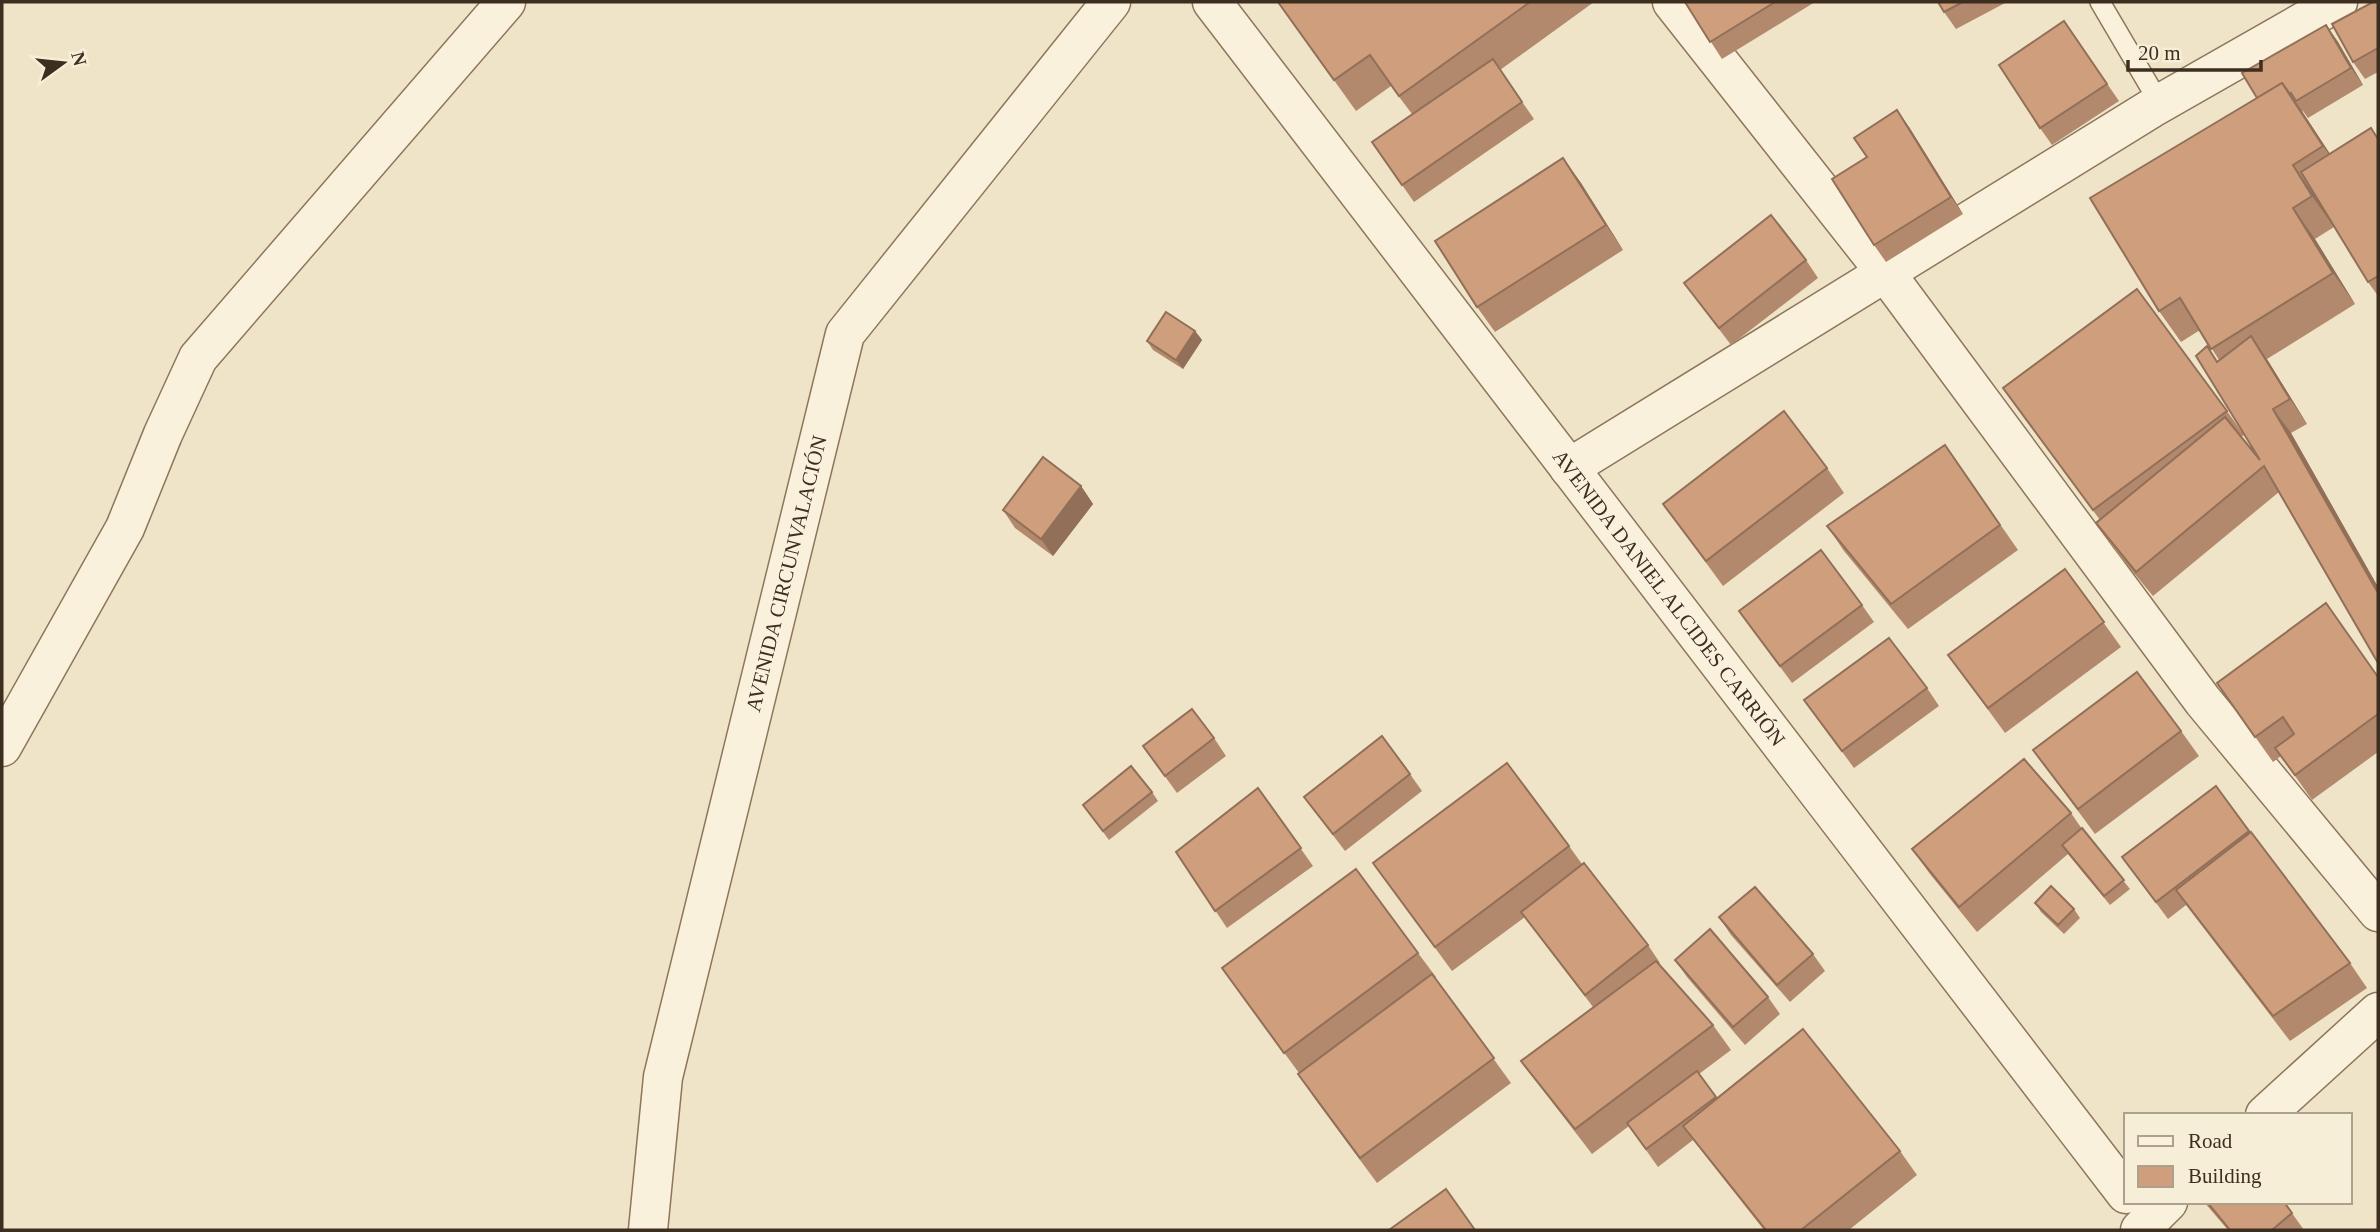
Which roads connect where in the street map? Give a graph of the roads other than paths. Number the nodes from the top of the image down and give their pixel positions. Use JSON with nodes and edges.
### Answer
{"nodes":[{"id":1,"x":505,"y":2,"type":"edge"},
{"id":2,"x":1111,"y":2,"type":"edge"},
{"id":3,"x":1212,"y":2,"type":"edge"},
{"id":4,"x":1672,"y":2,"type":"edge"},
{"id":5,"x":2100,"y":2,"type":"edge"},
{"id":6,"x":2338,"y":2,"type":"edge"},
{"id":7,"x":2160,"y":104,"type":"junction"},
{"id":8,"x":1885,"y":272,"type":"junction"},
{"id":9,"x":1569,"y":468,"type":"junction"},
{"id":10,"x":2,"y":747,"type":"edge"},
{"id":11,"x":2378,"y":912,"type":"edge"},
{"id":12,"x":2378,"y":1012,"type":"edge"},
{"id":13,"x":2266,"y":1113,"type":"edge"},
{"id":14,"x":2124,"y":1186,"type":"edge"},
{"id":15,"x":648,"y":1230,"type":"edge"}],
"edges":[{"from":1,"to":10,"type":"street"},
{"from":2,"to":15,"type":"street","name":"AVENIDA CIRCUNVALACIÓN"},
{"from":3,"to":9,"type":"street","name":"AVENIDA DANIEL ALCIDES CARRIÓN"},
{"from":4,"to":8,"type":"street"},
{"from":5,"to":7,"type":"lane"},
{"from":6,"to":7,"type":"street"},
{"from":7,"to":8,"type":"street"},
{"from":8,"to":9,"type":"street"},
{"from":8,"to":11,"type":"street"},
{"from":9,"to":14,"type":"street","name":"AVENIDA DANIEL ALCIDES CARRIÓN"},
{"from":12,"to":13,"type":"street"}]}
